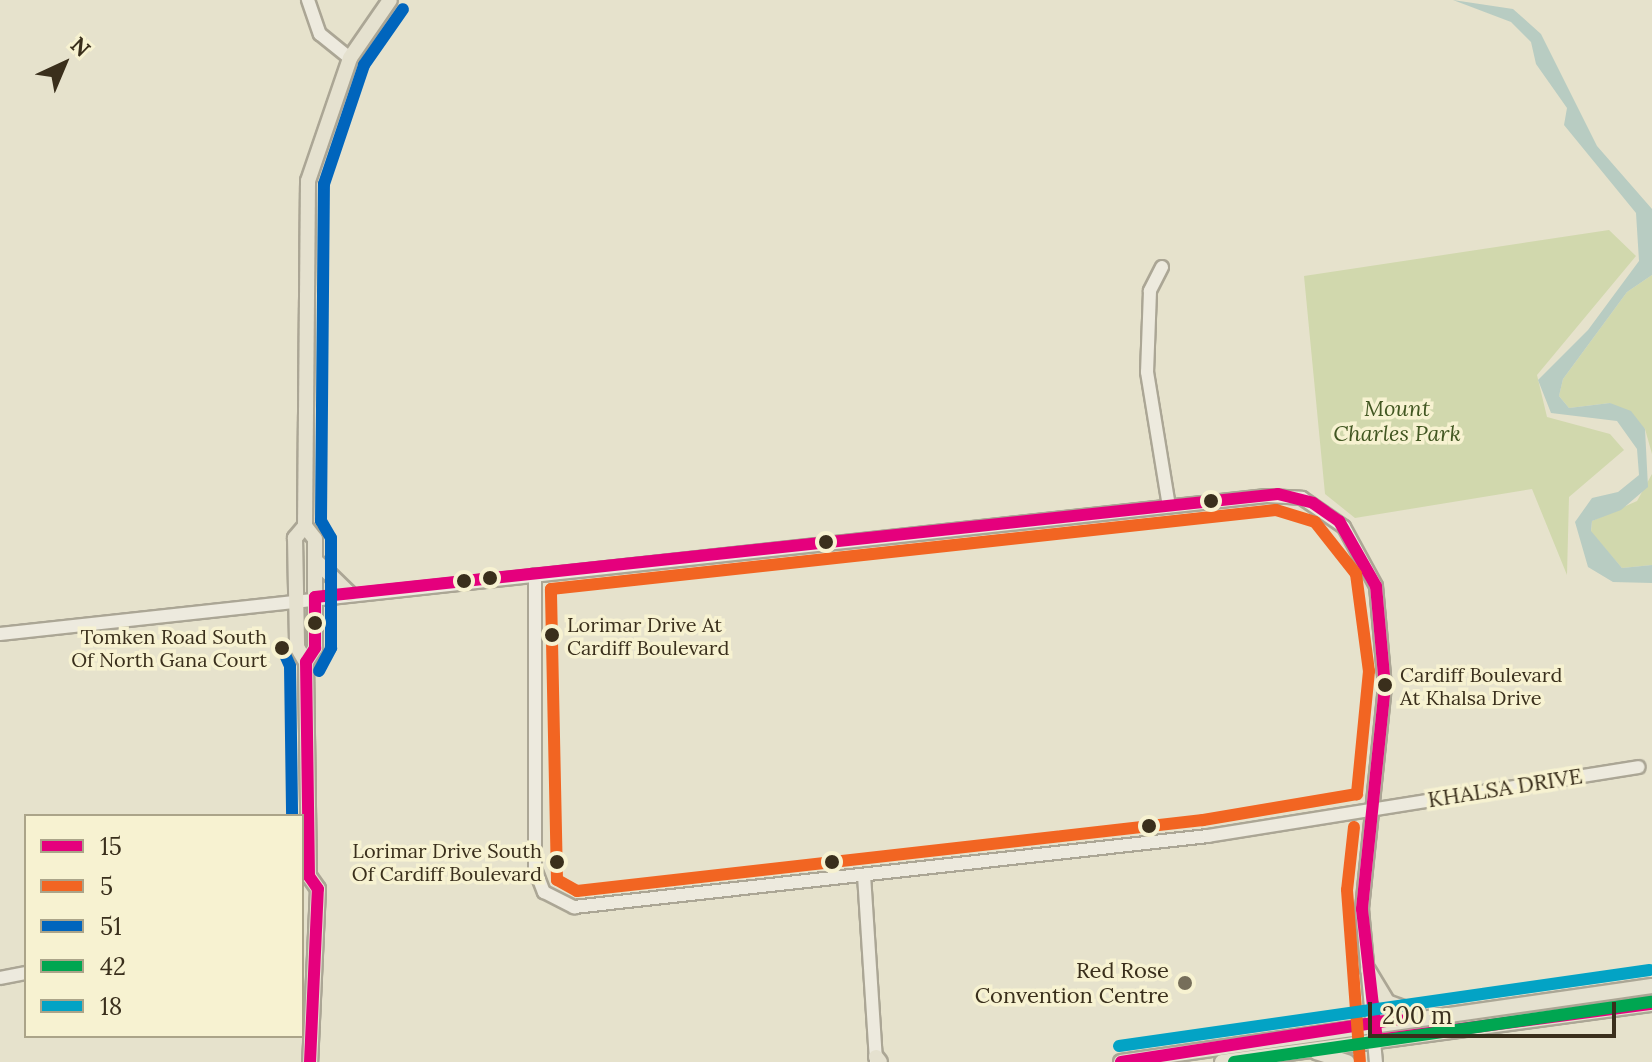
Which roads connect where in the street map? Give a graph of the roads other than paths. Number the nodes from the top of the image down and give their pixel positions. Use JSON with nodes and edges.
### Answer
{"nodes":[{"id":1,"x":308,"y":0,"type":"edge"},
{"id":2,"x":390,"y":0,"type":"edge"},
{"id":3,"x":350,"y":58,"type":"junction"},
{"id":4,"x":1162,"y":267,"type":"dead end"},
{"id":5,"x":1169,"y":506,"type":"junction"},
{"id":6,"x":305,"y":526,"type":"junction"},
{"id":7,"x":315,"y":560,"type":"junction"},
{"id":8,"x":535,"y":575,"type":"junction"},
{"id":9,"x":350,"y":594,"type":"junction"},
{"id":10,"x":315,"y":597,"type":"junction"},
{"id":11,"x":296,"y":599,"type":"junction"},
{"id":12,"x":0,"y":634,"type":"edge"},
{"id":13,"x":306,"y":662,"type":"junction"},
{"id":14,"x":1638,"y":767,"type":"dead end"},
{"id":15,"x":1371,"y":808,"type":"junction"},
{"id":16,"x":864,"y":875,"type":"junction"},
{"id":17,"x":306,"y":881,"type":"edge"},
{"id":18,"x":304,"y":944,"type":"edge"},
{"id":19,"x":318,"y":945,"type":"junction"},
{"id":20,"x":1368,"y":970,"type":"junction"},
{"id":21,"x":24,"y":973,"type":"edge"},
{"id":22,"x":0,"y":978,"type":"edge"},
{"id":23,"x":1652,"y":986,"type":"edge"},
{"id":24,"x":306,"y":999,"type":"edge"},
{"id":25,"x":1652,"y":1004,"type":"edge"},
{"id":26,"x":1430,"y":1015,"type":"junction"},
{"id":27,"x":1376,"y":1023,"type":"junction"},
{"id":28,"x":1377,"y":1040,"type":"junction"},
{"id":29,"x":1308,"y":1050,"type":"junction"},
{"id":30,"x":877,"y":1060,"type":"edge"},
{"id":31,"x":310,"y":1062,"type":"edge"},
{"id":32,"x":1121,"y":1062,"type":"edge"},
{"id":33,"x":1222,"y":1062,"type":"edge"},
{"id":34,"x":1347,"y":1062,"type":"edge"},
{"id":35,"x":1376,"y":1062,"type":"edge"}],
"edges":[{"from":1,"to":3,"type":"street"},
{"from":2,"to":3,"type":"main road"},
{"from":3,"to":6,"type":"main road"},
{"from":4,"to":5,"type":"street"},
{"from":5,"to":8,"type":"street"},
{"from":5,"to":15,"type":"street"},
{"from":6,"to":7,"type":"main road"},
{"from":6,"to":11,"type":"main road"},
{"from":7,"to":9,"type":"main road"},
{"from":7,"to":10,"type":"main road"},
{"from":8,"to":9,"type":"street"},
{"from":8,"to":16,"type":"street","name":"KHALSA DRIVE"},
{"from":9,"to":10,"type":"street"},
{"from":10,"to":11,"type":"street"},
{"from":10,"to":13,"type":"main road"},
{"from":11,"to":12,"type":"street"},
{"from":11,"to":13,"type":"main road"},
{"from":13,"to":17,"type":"main road"},
{"from":14,"to":15,"type":"street","name":"KHALSA DRIVE"},
{"from":15,"to":16,"type":"street","name":"KHALSA DRIVE"},
{"from":15,"to":20,"type":"street"},
{"from":16,"to":30,"type":"street"},
{"from":17,"to":19,"type":"main road"},
{"from":18,"to":19,"type":"street"},
{"from":19,"to":24,"type":"main road"},
{"from":20,"to":26,"type":"main road"},
{"from":20,"to":27,"type":"street"},
{"from":21,"to":22,"type":"street"},
{"from":23,"to":26,"type":"main road"},
{"from":24,"to":31,"type":"main road"},
{"from":25,"to":28,"type":"main road"},
{"from":26,"to":27,"type":"main road"},
{"from":27,"to":28,"type":"street"},
{"from":27,"to":32,"type":"main road"},
{"from":28,"to":29,"type":"main road"},
{"from":28,"to":35,"type":"street"},
{"from":29,"to":33,"type":"main road"},
{"from":29,"to":34,"type":"main road"}]}
